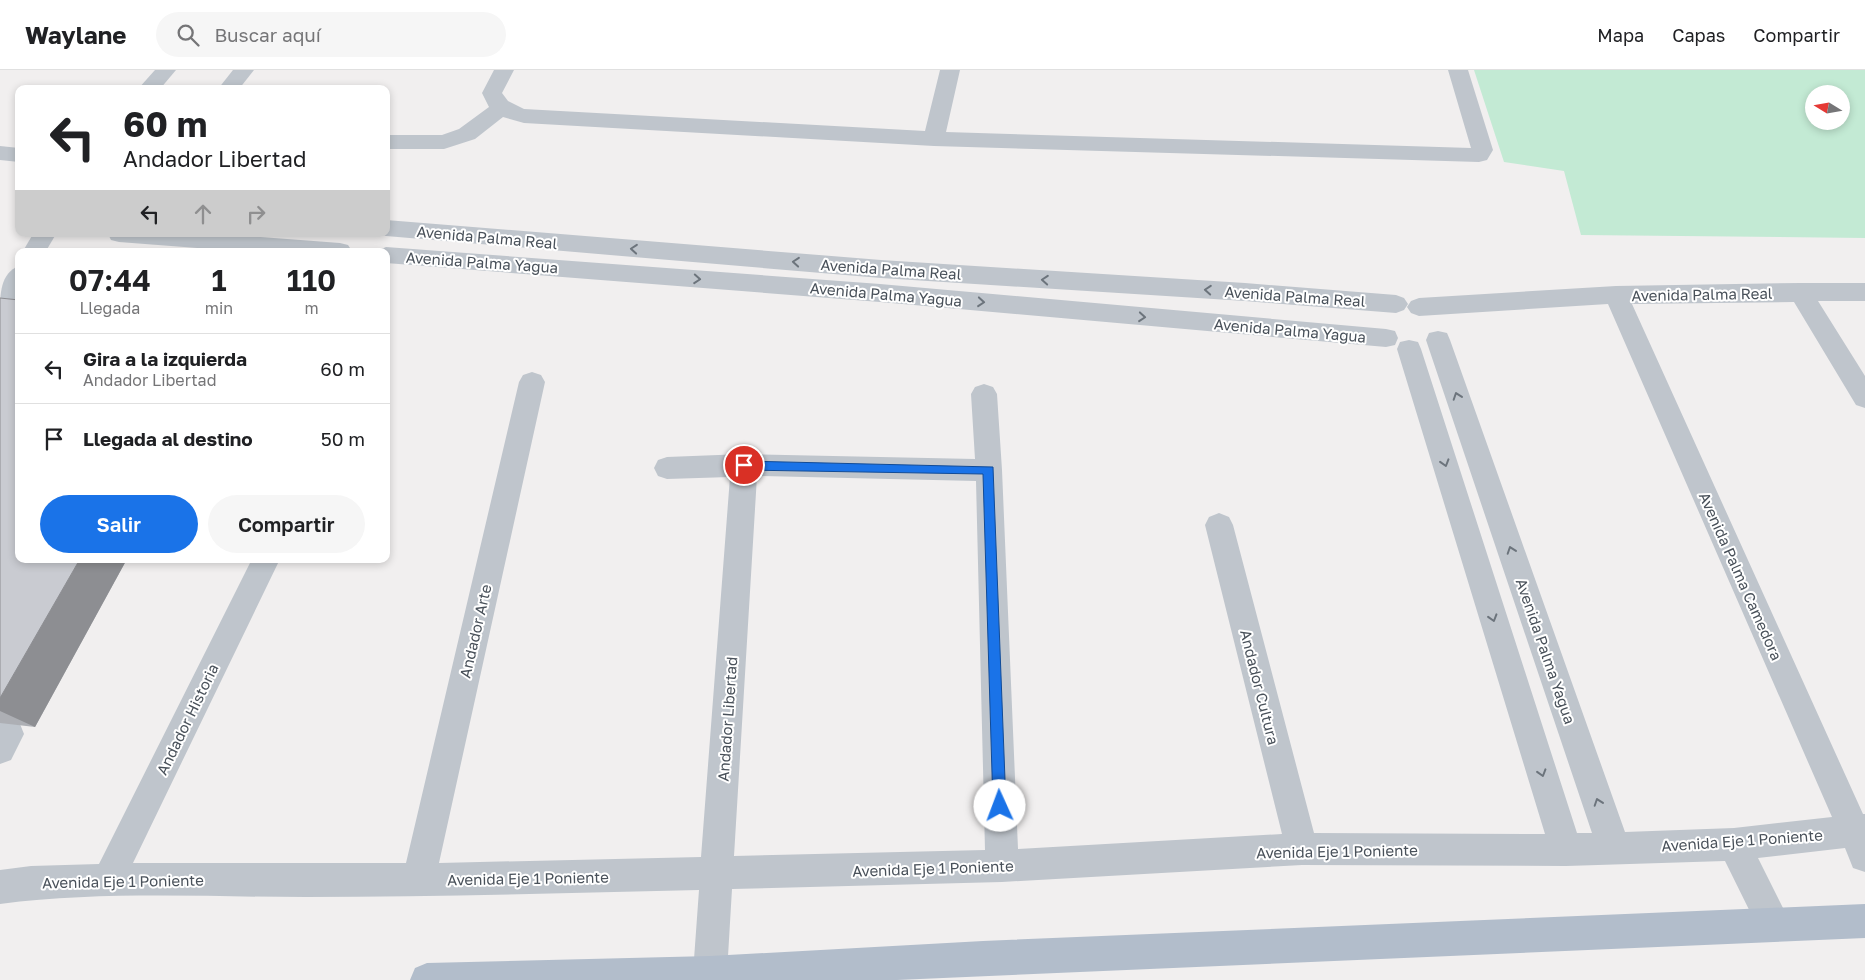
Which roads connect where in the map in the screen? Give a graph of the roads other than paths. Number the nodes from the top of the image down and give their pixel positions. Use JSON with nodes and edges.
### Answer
{"nodes":[{"id":1,"x":166,"y":70,"type":"edge"},
{"id":2,"x":244,"y":70,"type":"edge"},
{"id":3,"x":504,"y":70,"type":"edge"},
{"id":4,"x":950,"y":70,"type":"edge"},
{"id":5,"x":1458,"y":70,"type":"edge"},
{"id":6,"x":152,"y":85,"type":"edge"},
{"id":7,"x":231,"y":85,"type":"edge"},
{"id":8,"x":501,"y":108,"type":"junction"},
{"id":9,"x":934,"y":139,"type":"junction"},
{"id":10,"x":390,"y":142,"type":"edge"},
{"id":11,"x":0,"y":154,"type":"edge"},
{"id":12,"x":15,"y":155,"type":"edge"},
{"id":13,"x":390,"y":228,"type":"edge"},
{"id":14,"x":455,"y":234,"type":"junction"},
{"id":15,"x":43,"y":237,"type":"edge"},
{"id":16,"x":158,"y":237,"type":"edge"},
{"id":17,"x":36,"y":248,"type":"edge"},
{"id":18,"x":301,"y":248,"type":"edge"},
{"id":19,"x":390,"y":255,"type":"edge"},
{"id":20,"x":443,"y":260,"type":"junction"},
{"id":21,"x":881,"y":269,"type":"junction"},
{"id":22,"x":15,"y":281,"type":"edge"},
{"id":23,"x":1800,"y":292,"type":"junction"},
{"id":24,"x":1865,"y":292,"type":"edge"},
{"id":25,"x":880,"y":293,"type":"junction"},
{"id":26,"x":1616,"y":295,"type":"junction"},
{"id":27,"x":0,"y":303,"type":"edge"},
{"id":28,"x":1407,"y":306,"type":"junction"},
{"id":29,"x":1438,"y":340,"type":"junction"},
{"id":30,"x":1398,"y":344,"type":"junction"},
{"id":31,"x":532,"y":382,"type":"dead end"},
{"id":32,"x":984,"y":394,"type":"dead end"},
{"id":33,"x":1865,"y":398,"type":"edge"},
{"id":34,"x":744,"y":465,"type":"junction"},
{"id":35,"x":667,"y":468,"type":"dead end"},
{"id":36,"x":989,"y":470,"type":"junction"},
{"id":37,"x":1219,"y":525,"type":"dead end"},
{"id":38,"x":264,"y":563,"type":"edge"},
{"id":39,"x":1861,"y":839,"type":"edge"},
{"id":40,"x":1734,"y":844,"type":"junction"},
{"id":41,"x":1614,"y":848,"type":"junction"},
{"id":42,"x":1302,"y":849,"type":"junction"},
{"id":43,"x":1566,"y":850,"type":"junction"},
{"id":44,"x":1002,"y":866,"type":"junction"},
{"id":45,"x":717,"y":874,"type":"junction"},
{"id":46,"x":108,"y":880,"type":"junction"},
{"id":47,"x":419,"y":880,"type":"junction"},
{"id":48,"x":0,"y":887,"type":"edge"},
{"id":49,"x":1865,"y":921,"type":"edge"},
{"id":50,"x":1774,"y":924,"type":"junction"},
{"id":51,"x":710,"y":973,"type":"junction"},
{"id":52,"x":427,"y":980,"type":"edge"}],
"edges":[{"from":1,"to":6,"type":"street"},
{"from":2,"to":7,"type":"street"},
{"from":3,"to":8,"type":"street"},
{"from":4,"to":9,"type":"street"},
{"from":5,"to":9,"type":"street"},
{"from":8,"to":9,"type":"street"},
{"from":8,"to":10,"type":"street"},
{"from":11,"to":12,"type":"street"},
{"from":13,"to":14,"type":"street","name":"Avenida Palma Real"},
{"from":14,"to":20,"type":"street"},
{"from":21,"to":14,"type":"street","name":"Avenida Palma Real","one_way":true},
{"from":15,"to":17,"type":"street"},
{"from":16,"to":18,"type":"street"},
{"from":19,"to":20,"type":"street","name":"Avenida Palma Yagua"},
{"from":20,"to":25,"type":"street","name":"Avenida Palma Yagua","one_way":true},
{"from":21,"to":25,"type":"street"},
{"from":28,"to":21,"type":"street","name":"Avenida Palma Real","one_way":true},
{"from":22,"to":27,"type":"street"},
{"from":23,"to":24,"type":"street","name":"Avenida Palma Real"},
{"from":23,"to":26,"type":"street","name":"Avenida Palma Real"},
{"from":23,"to":33,"type":"street"},
{"from":25,"to":30,"type":"street","name":"Avenida Palma Yagua","one_way":true},
{"from":26,"to":28,"type":"street","name":"Avenida Palma Real"},
{"from":26,"to":39,"type":"street","name":"Avenida Palma Camedora"},
{"from":28,"to":29,"type":"street","name":"Avenida Palma Yagua"},
{"from":28,"to":30,"type":"street"},
{"from":29,"to":30,"type":"street","name":"Avenida Palma Yagua"},
{"from":41,"to":29,"type":"street","name":"Avenida Palma Yagua","one_way":true},
{"from":30,"to":43,"type":"street","one_way":true},
{"from":31,"to":47,"type":"street","name":"Andador Arte"},
{"from":32,"to":36,"type":"street"},
{"from":34,"to":35,"type":"street"},
{"from":34,"to":36,"type":"street"},
{"from":34,"to":45,"type":"street","name":"Andador Libertad"},
{"from":36,"to":44,"type":"street"},
{"from":37,"to":42,"type":"street","name":"Andador Cultura"},
{"from":38,"to":46,"type":"street","name":"Andador Historia"},
{"from":39,"to":40,"type":"street","name":"Avenida Eje 1 Poniente"},
{"from":40,"to":41,"type":"street","name":"Avenida Eje 1 Poniente"},
{"from":40,"to":50,"type":"street"},
{"from":41,"to":43,"type":"street","name":"Avenida Eje 1 Poniente"},
{"from":42,"to":43,"type":"street","name":"Avenida Eje 1 Poniente"},
{"from":42,"to":44,"type":"street","name":"Avenida Eje 1 Poniente"},
{"from":44,"to":45,"type":"street","name":"Avenida Eje 1 Poniente"},
{"from":45,"to":47,"type":"street","name":"Avenida Eje 1 Poniente"},
{"from":45,"to":51,"type":"street","name":"Andador Libertad"},
{"from":46,"to":47,"type":"street","name":"Avenida Eje 1 Poniente"},
{"from":46,"to":48,"type":"street","name":"Avenida Eje 1 Poniente"},
{"from":49,"to":50,"type":"main road"},
{"from":50,"to":51,"type":"main road"},
{"from":51,"to":52,"type":"main road"}]}
